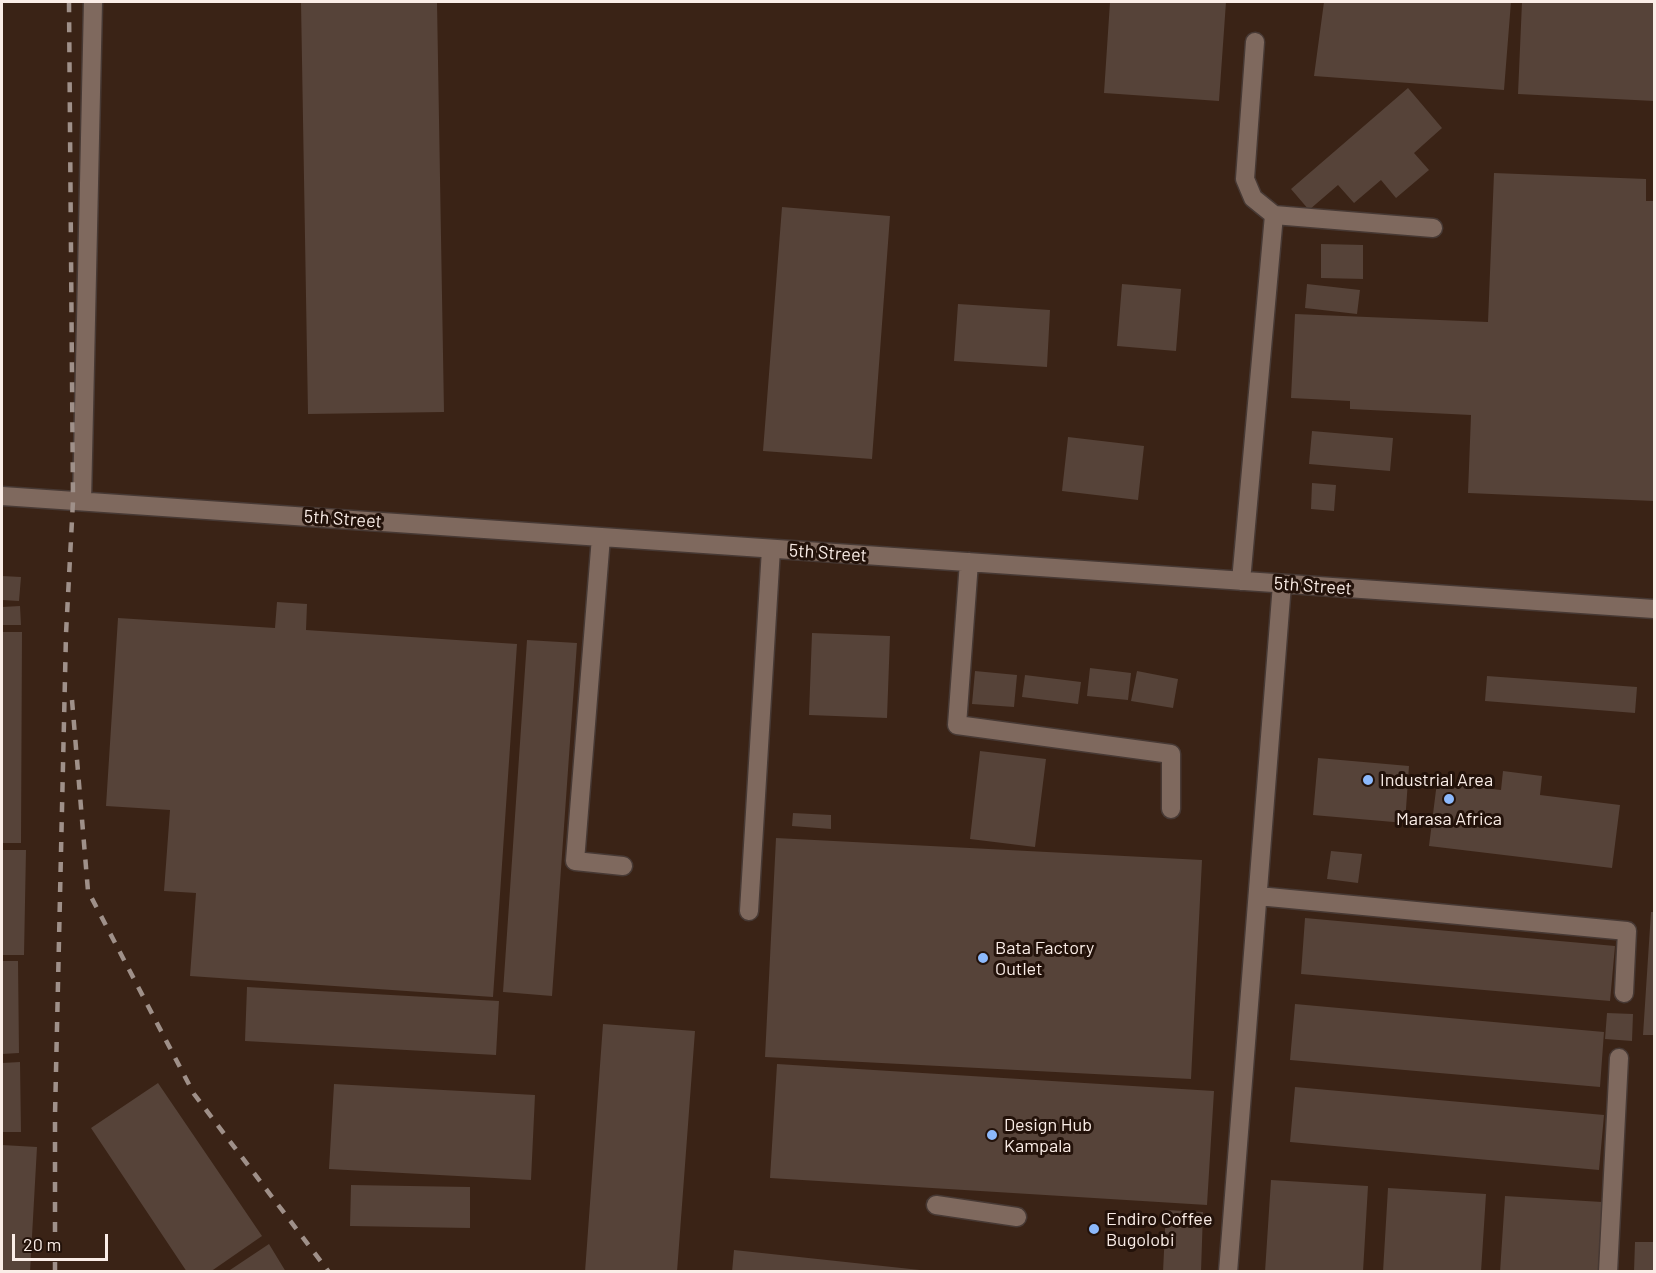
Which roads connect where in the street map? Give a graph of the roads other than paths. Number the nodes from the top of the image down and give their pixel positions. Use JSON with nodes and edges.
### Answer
{"nodes":[{"id":1,"x":93,"y":2,"type":"edge"},
{"id":2,"x":1255,"y":42,"type":"dead end"},
{"id":3,"x":1274,"y":215,"type":"junction"},
{"id":4,"x":1433,"y":228,"type":"dead end"},
{"id":5,"x":2,"y":496,"type":"edge"},
{"id":6,"x":82,"y":501,"type":"junction"},
{"id":7,"x":601,"y":537,"type":"junction"},
{"id":8,"x":771,"y":549,"type":"junction"},
{"id":9,"x":969,"y":562,"type":"junction"},
{"id":10,"x":1240,"y":581,"type":"junction"},
{"id":11,"x":1282,"y":584,"type":"junction"},
{"id":12,"x":1654,"y":609,"type":"edge"},
{"id":13,"x":1171,"y":810,"type":"dead end"},
{"id":14,"x":622,"y":866,"type":"dead end"},
{"id":15,"x":1258,"y":896,"type":"junction"},
{"id":16,"x":749,"y":911,"type":"dead end"},
{"id":17,"x":1624,"y":993,"type":"dead end"},
{"id":18,"x":1619,"y":1058,"type":"dead end"},
{"id":19,"x":936,"y":1205,"type":"dead end"},
{"id":20,"x":1017,"y":1217,"type":"dead end"},
{"id":21,"x":1228,"y":1272,"type":"edge"},
{"id":22,"x":1608,"y":1272,"type":"edge"}],
"edges":[{"from":1,"to":6,"type":"street"},
{"from":2,"to":3,"type":"street"},
{"from":3,"to":4,"type":"street"},
{"from":3,"to":10,"type":"street"},
{"from":5,"to":6,"type":"street","name":"5th Street"},
{"from":6,"to":7,"type":"street","name":"5th Street"},
{"from":7,"to":8,"type":"street","name":"5th Street"},
{"from":7,"to":14,"type":"street"},
{"from":8,"to":9,"type":"street","name":"5th Street"},
{"from":8,"to":16,"type":"street"},
{"from":9,"to":10,"type":"street","name":"5th Street"},
{"from":9,"to":13,"type":"street"},
{"from":10,"to":11,"type":"street","name":"5th Street"},
{"from":11,"to":12,"type":"street","name":"5th Street"},
{"from":11,"to":15,"type":"street"},
{"from":15,"to":17,"type":"street"},
{"from":15,"to":21,"type":"street"},
{"from":18,"to":22,"type":"street"},
{"from":19,"to":20,"type":"street"}]}
